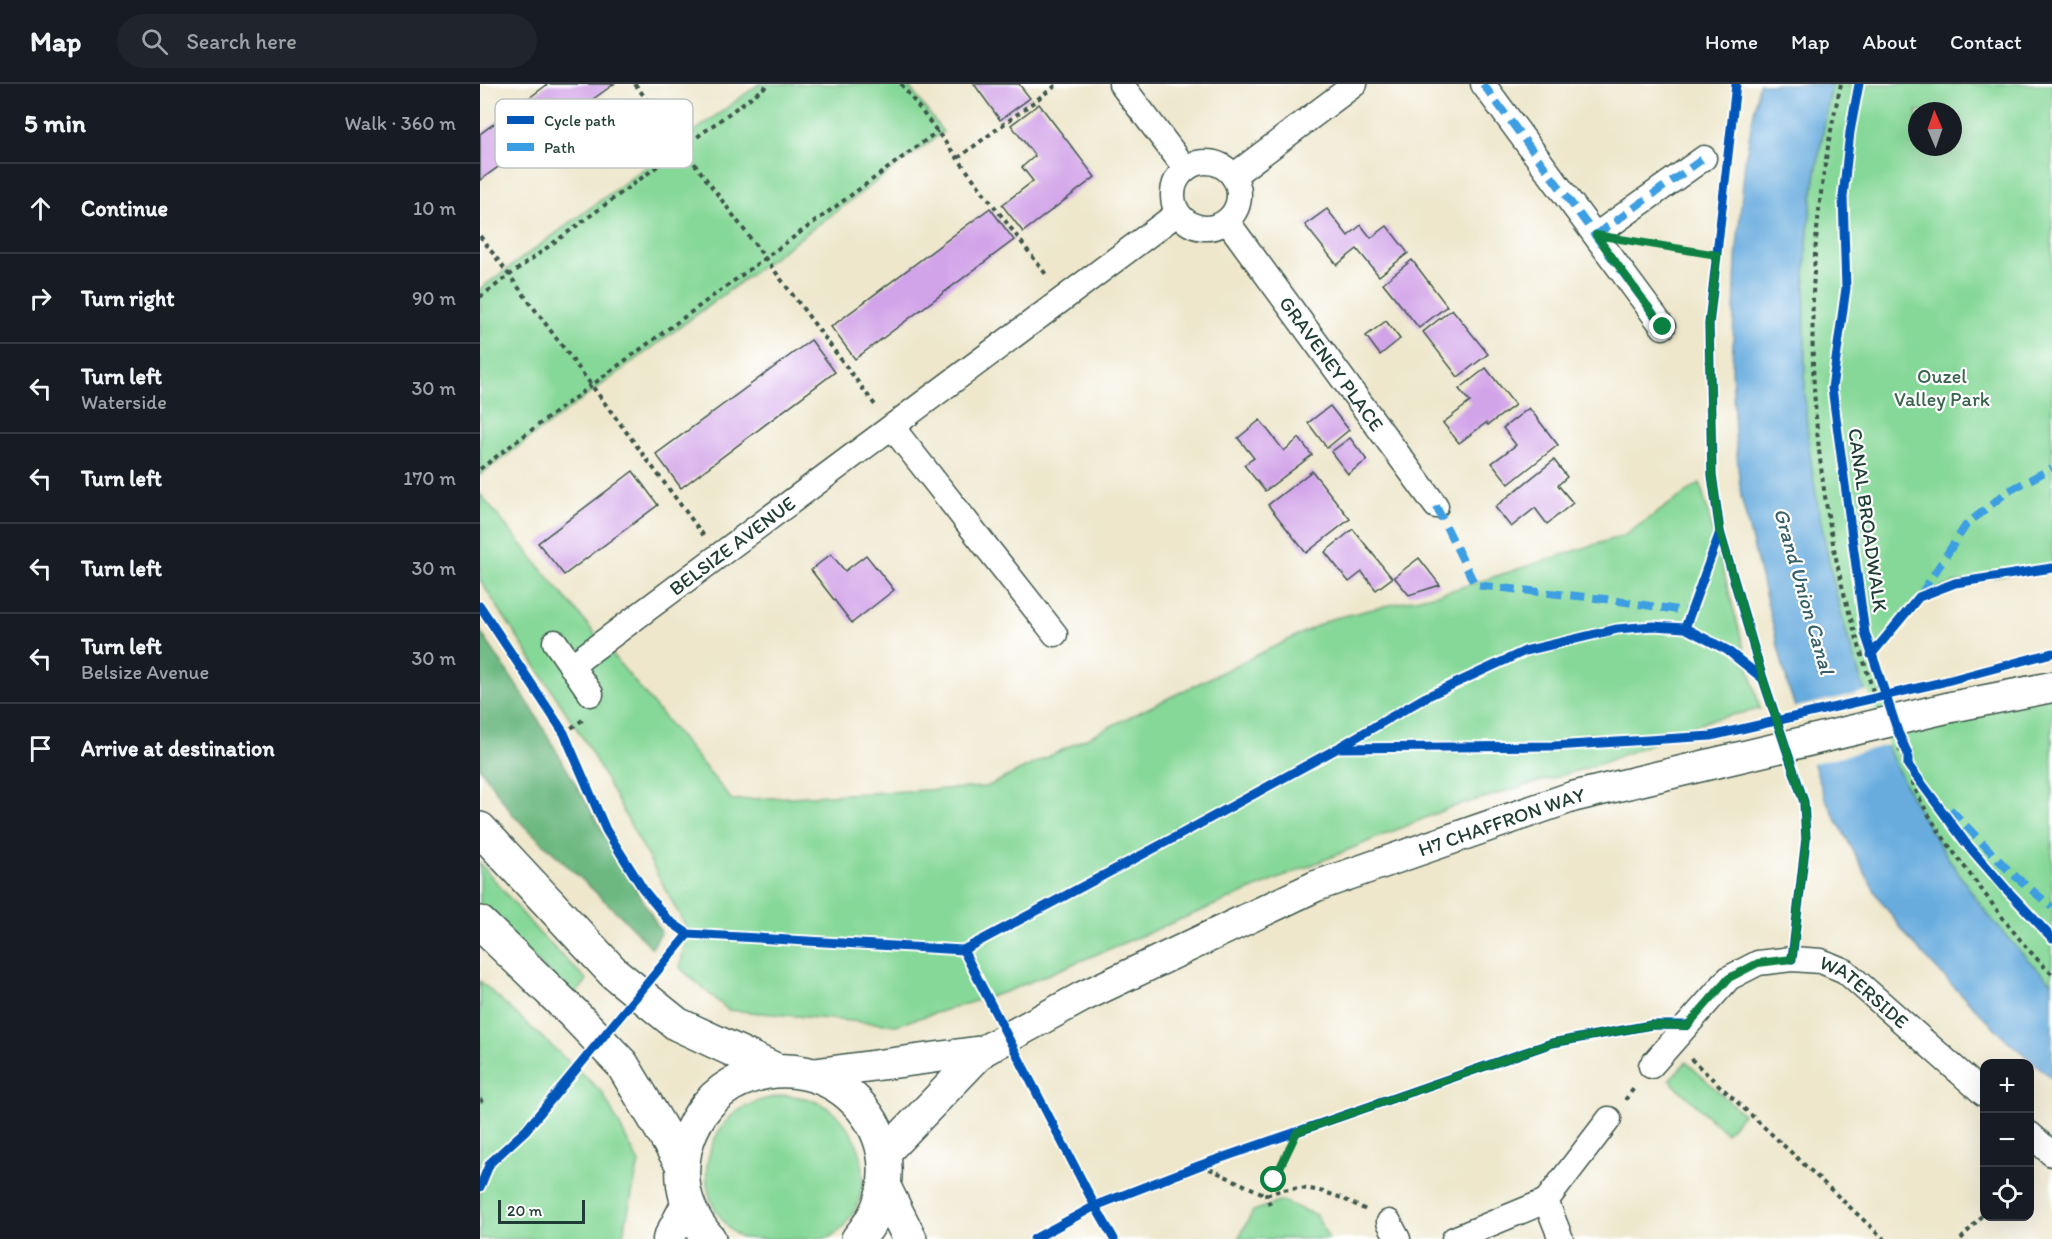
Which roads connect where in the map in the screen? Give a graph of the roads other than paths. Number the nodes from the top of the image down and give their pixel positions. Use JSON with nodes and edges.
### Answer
{"nodes":[{"id":1,"x":1121,"y":84,"type":"edge"},
{"id":2,"x":1355,"y":84,"type":"edge"},
{"id":3,"x":1483,"y":84,"type":"edge"},
{"id":4,"x":1704,"y":158,"type":"dead end"},
{"id":5,"x":1186,"y":169,"type":"junction"},
{"id":6,"x":1233,"y":176,"type":"junction"},
{"id":7,"x":1178,"y":213,"type":"junction"},
{"id":8,"x":1227,"y":221,"type":"junction"},
{"id":9,"x":1596,"y":235,"type":"junction"},
{"id":10,"x":1663,"y":327,"type":"dead end"},
{"id":11,"x":892,"y":427,"type":"junction"},
{"id":12,"x":1436,"y":506,"type":"dead end"},
{"id":13,"x":1055,"y":634,"type":"dead end"},
{"id":14,"x":555,"y":642,"type":"dead end"},
{"id":15,"x":572,"y":666,"type":"junction"},
{"id":16,"x":2052,"y":687,"type":"edge"},
{"id":17,"x":591,"y":694,"type":"dead end"},
{"id":18,"x":480,"y":829,"type":"edge"},
{"id":19,"x":480,"y":922,"type":"edge"},
{"id":20,"x":983,"y":1051,"type":"junction"},
{"id":21,"x":1651,"y":1066,"type":"road end"},
{"id":22,"x":776,"y":1070,"type":"junction"},
{"id":23,"x":811,"y":1074,"type":"junction"},
{"id":24,"x":1980,"y":1090,"type":"edge"},
{"id":25,"x":1609,"y":1119,"type":"road end"},
{"id":26,"x":2034,"y":1138,"type":"edge"},
{"id":27,"x":884,"y":1154,"type":"junction"},
{"id":28,"x":2052,"y":1154,"type":"edge"},
{"id":29,"x":682,"y":1164,"type":"junction"},
{"id":30,"x":884,"y":1187,"type":"junction"},
{"id":31,"x":1546,"y":1201,"type":"junction"},
{"id":32,"x":687,"y":1203,"type":"junction"},
{"id":33,"x":668,"y":1239,"type":"edge"},
{"id":34,"x":710,"y":1239,"type":"edge"},
{"id":35,"x":858,"y":1239,"type":"edge"},
{"id":36,"x":910,"y":1239,"type":"edge"},
{"id":37,"x":1454,"y":1239,"type":"edge"},
{"id":38,"x":1562,"y":1239,"type":"edge"}],
"edges":[{"from":1,"to":5,"type":"street"},
{"from":2,"to":6,"type":"street"},
{"from":3,"to":9,"type":"street"},
{"from":4,"to":9,"type":"street"},
{"from":5,"to":6,"type":"street"},
{"from":5,"to":7,"type":"street"},
{"from":6,"to":8,"type":"street"},
{"from":7,"to":8,"type":"street"},
{"from":7,"to":11,"type":"street","name":"BELSIZE AVENUE"},
{"from":8,"to":12,"type":"street","name":"GRAVENEY PLACE"},
{"from":9,"to":10,"type":"street"},
{"from":11,"to":13,"type":"street"},
{"from":11,"to":15,"type":"street","name":"BELSIZE AVENUE"},
{"from":14,"to":15,"type":"street"},
{"from":15,"to":17,"type":"street"},
{"from":16,"to":20,"type":"street","name":"H7 CHAFFRON WAY","bridge":true},
{"from":18,"to":22,"type":"main road"},
{"from":19,"to":29,"type":"main road"},
{"from":20,"to":23,"type":"street","name":"H7 CHAFFRON WAY"},
{"from":20,"to":27,"type":"street","name":"H7 CHAFFRON WAY"},
{"from":21,"to":24,"type":"street","name":"WATERSIDE"},
{"from":22,"to":23,"type":"main road"},
{"from":22,"to":29,"type":"main road"},
{"from":23,"to":27,"type":"main road"},
{"from":25,"to":31,"type":"street"},
{"from":26,"to":28,"type":"street"},
{"from":27,"to":30,"type":"main road"},
{"from":29,"to":32,"type":"main road"},
{"from":30,"to":35,"type":"main road"},
{"from":30,"to":36,"type":"main road"},
{"from":31,"to":37,"type":"street"},
{"from":31,"to":38,"type":"street"},
{"from":32,"to":33,"type":"street"},
{"from":32,"to":34,"type":"main road"}]}
